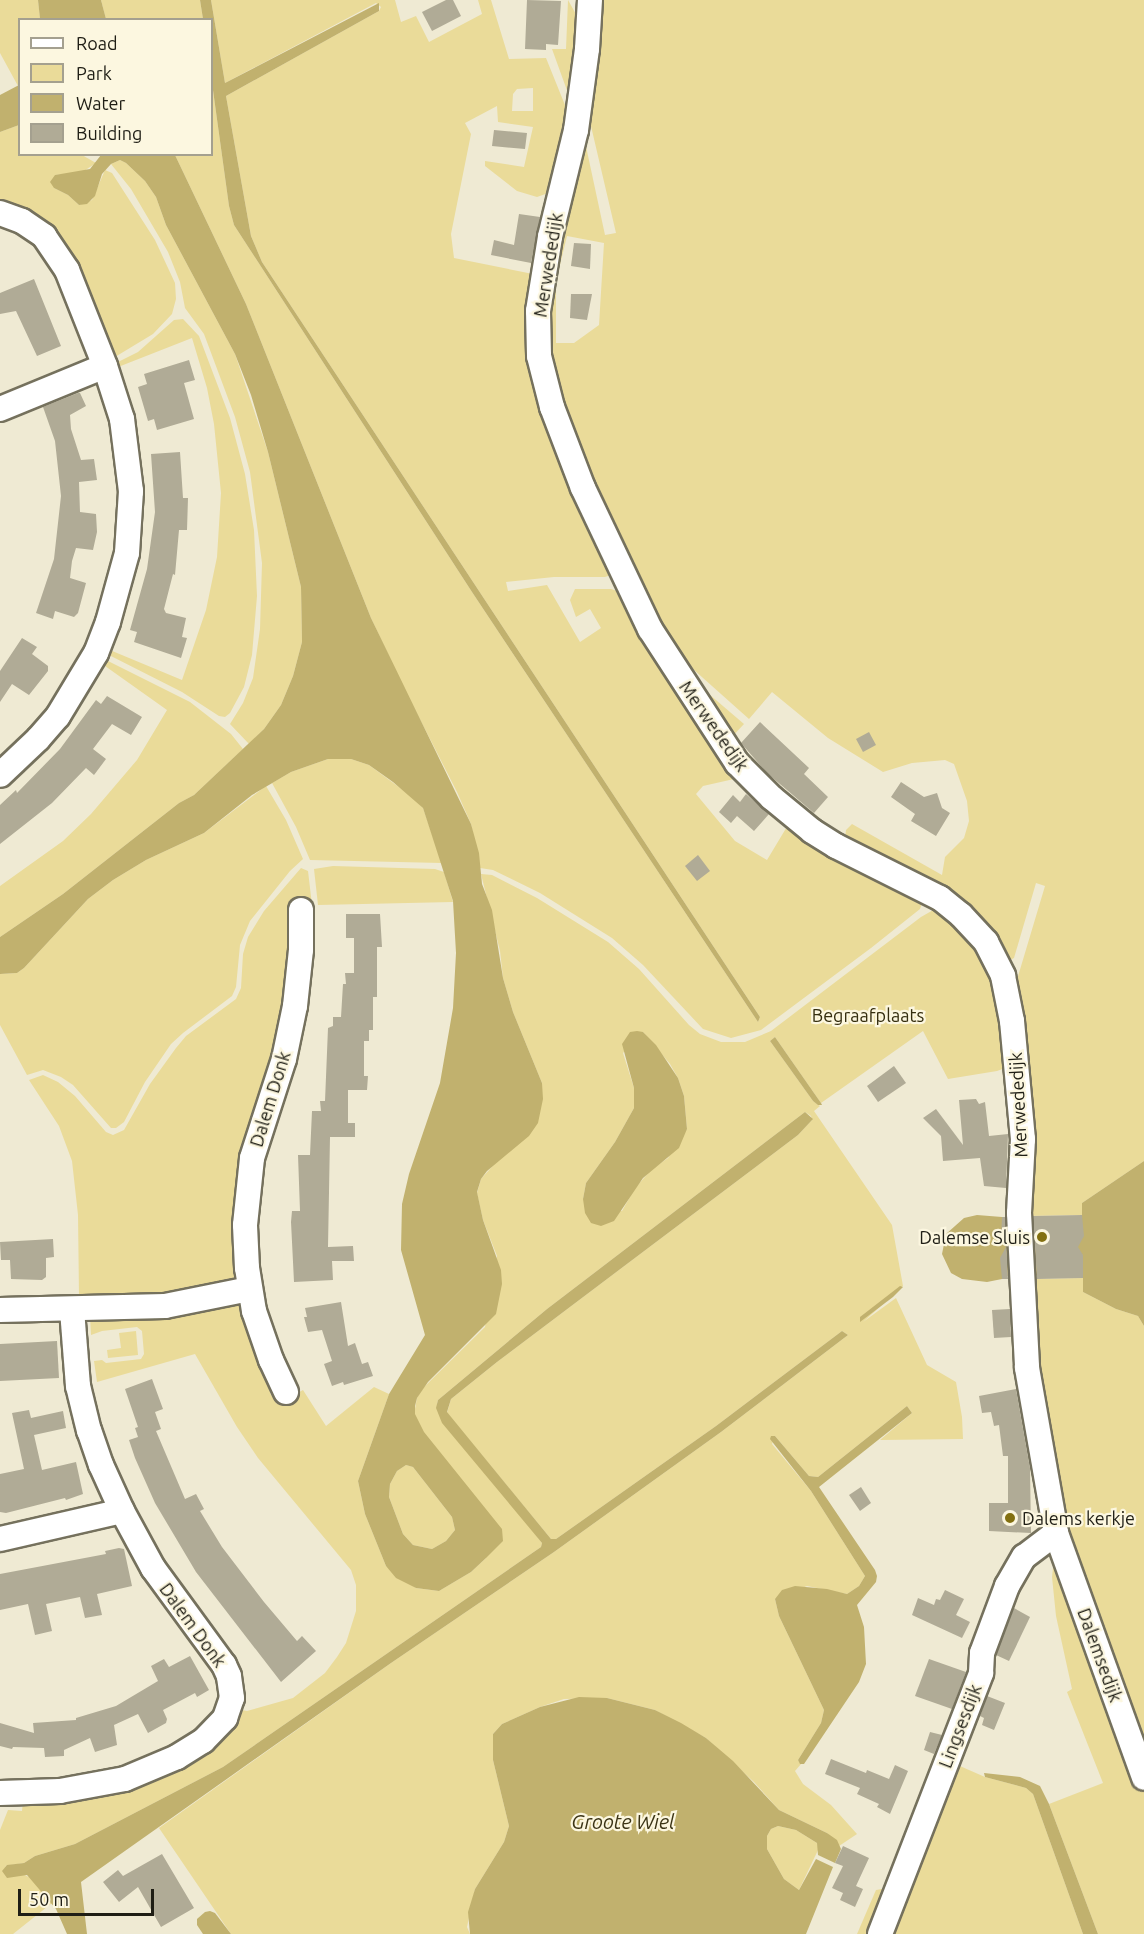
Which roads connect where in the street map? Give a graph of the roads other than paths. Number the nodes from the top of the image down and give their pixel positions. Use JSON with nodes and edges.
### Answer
{"nodes":[{"id":1,"x":590,"y":0,"type":"edge"},
{"id":2,"x":0,"y":213,"type":"edge"},
{"id":3,"x":105,"y":366,"type":"junction"},
{"id":4,"x":0,"y":409,"type":"edge"},
{"id":5,"x":0,"y":775,"type":"edge"},
{"id":6,"x":301,"y":910,"type":"dead end"},
{"id":7,"x":249,"y":1289,"type":"junction"},
{"id":8,"x":0,"y":1310,"type":"edge"},
{"id":9,"x":72,"y":1310,"type":"junction"},
{"id":10,"x":286,"y":1392,"type":"dead end"},
{"id":11,"x":122,"y":1510,"type":"junction"},
{"id":12,"x":1056,"y":1533,"type":"junction"},
{"id":13,"x":0,"y":1539,"type":"edge"},
{"id":14,"x":1144,"y":1778,"type":"edge"},
{"id":15,"x":0,"y":1793,"type":"edge"},
{"id":16,"x":880,"y":1934,"type":"edge"}],
"edges":[{"from":1,"to":12,"type":"street","name":"Merwededijk"},
{"from":2,"to":3,"type":"street"},
{"from":3,"to":4,"type":"street"},
{"from":3,"to":5,"type":"street"},
{"from":6,"to":7,"type":"street","name":"Dalem Donk"},
{"from":7,"to":9,"type":"street"},
{"from":7,"to":10,"type":"street","name":"Dalem Donk"},
{"from":8,"to":9,"type":"street"},
{"from":9,"to":11,"type":"street","name":"Dalem Donk"},
{"from":11,"to":13,"type":"street"},
{"from":11,"to":15,"type":"street","name":"Dalem Donk"},
{"from":12,"to":14,"type":"street","name":"Dalemsedijk"},
{"from":12,"to":16,"type":"street","name":"Lingsesdijk"}]}
